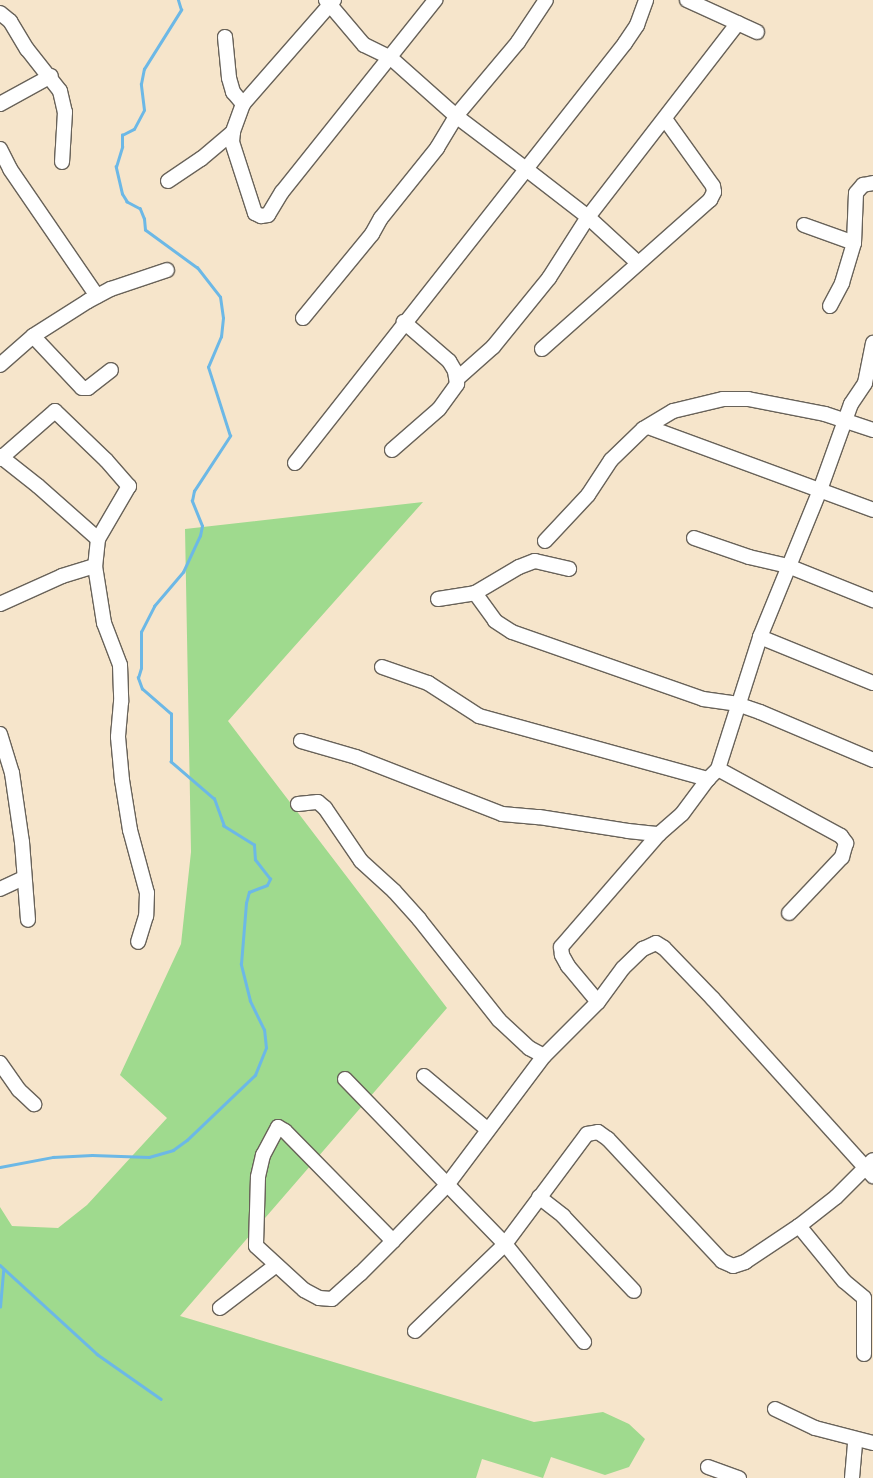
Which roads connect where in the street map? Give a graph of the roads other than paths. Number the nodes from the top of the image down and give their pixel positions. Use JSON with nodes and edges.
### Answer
{"nodes":[{"id":1,"x":435,"y":0,"type":"edge"},
{"id":2,"x":546,"y":0,"type":"edge"},
{"id":3,"x":646,"y":0,"type":"edge"},
{"id":4,"x":687,"y":0,"type":"edge"},
{"id":5,"x":330,"y":2,"type":"edge"},
{"id":6,"x":0,"y":13,"type":"edge"},
{"id":7,"x":738,"y":23,"type":"junction"},
{"id":8,"x":756,"y":32,"type":"dead end"},
{"id":9,"x":225,"y":37,"type":"dead end"},
{"id":10,"x":391,"y":58,"type":"junction"},
{"id":11,"x":51,"y":76,"type":"junction"},
{"id":12,"x":0,"y":104,"type":"edge"},
{"id":13,"x":243,"y":104,"type":"junction"},
{"id":14,"x":456,"y":116,"type":"junction"},
{"id":15,"x":665,"y":119,"type":"junction"},
{"id":16,"x":233,"y":132,"type":"junction"},
{"id":17,"x":0,"y":149,"type":"edge"},
{"id":18,"x":62,"y":162,"type":"dead end"},
{"id":19,"x":526,"y":169,"type":"junction"},
{"id":20,"x":168,"y":181,"type":"dead end"},
{"id":21,"x":873,"y":183,"type":"edge"},
{"id":22,"x":588,"y":217,"type":"junction"},
{"id":23,"x":804,"y":225,"type":"dead end"},
{"id":24,"x":854,"y":243,"type":"junction"},
{"id":25,"x":638,"y":263,"type":"junction"},
{"id":26,"x":167,"y":270,"type":"dead end"},
{"id":27,"x":97,"y":296,"type":"junction"},
{"id":28,"x":830,"y":306,"type":"dead end"},
{"id":29,"x":303,"y":318,"type":"dead end"},
{"id":30,"x":404,"y":322,"type":"junction"},
{"id":31,"x":33,"y":336,"type":"junction"},
{"id":32,"x":873,"y":343,"type":"edge"},
{"id":33,"x":542,"y":348,"type":"dead end"},
{"id":34,"x":0,"y":365,"type":"edge"},
{"id":35,"x":111,"y":370,"type":"dead end"},
{"id":36,"x":458,"y":378,"type":"junction"},
{"id":37,"x":845,"y":419,"type":"junction"},
{"id":38,"x":648,"y":426,"type":"junction"},
{"id":39,"x":873,"y":430,"type":"edge"},
{"id":40,"x":392,"y":450,"type":"dead end"},
{"id":41,"x":0,"y":457,"type":"edge"},
{"id":42,"x":295,"y":463,"type":"dead end"},
{"id":43,"x":820,"y":490,"type":"junction"},
{"id":44,"x":873,"y":510,"type":"edge"},
{"id":45,"x":694,"y":538,"type":"dead end"},
{"id":46,"x":98,"y":539,"type":"junction"},
{"id":47,"x":545,"y":541,"type":"dead end"},
{"id":48,"x":95,"y":566,"type":"junction"},
{"id":49,"x":788,"y":566,"type":"junction"},
{"id":50,"x":569,"y":569,"type":"dead end"},
{"id":51,"x":475,"y":593,"type":"junction"},
{"id":52,"x":438,"y":600,"type":"dead end"},
{"id":53,"x":873,"y":600,"type":"edge"},
{"id":54,"x":0,"y":604,"type":"edge"},
{"id":55,"x":760,"y":637,"type":"junction"},
{"id":56,"x":382,"y":667,"type":"dead end"},
{"id":57,"x":873,"y":683,"type":"edge"},
{"id":58,"x":737,"y":704,"type":"junction"},
{"id":59,"x":302,"y":741,"type":"dead end"},
{"id":60,"x":2,"y":742,"type":"edge"},
{"id":61,"x":873,"y":760,"type":"edge"},
{"id":62,"x":713,"y":774,"type":"junction"},
{"id":63,"x":298,"y":804,"type":"dead end"},
{"id":64,"x":659,"y":834,"type":"junction"},
{"id":65,"x":24,"y":878,"type":"junction"},
{"id":66,"x":0,"y":889,"type":"edge"},
{"id":67,"x":789,"y":913,"type":"dead end"},
{"id":68,"x":28,"y":920,"type":"dead end"},
{"id":69,"x":138,"y":942,"type":"dead end"},
{"id":70,"x":598,"y":1002,"type":"junction"},
{"id":71,"x":544,"y":1056,"type":"junction"},
{"id":72,"x":0,"y":1063,"type":"edge"},
{"id":73,"x":424,"y":1076,"type":"dead end"},
{"id":74,"x":345,"y":1079,"type":"dead end"},
{"id":75,"x":34,"y":1104,"type":"dead end"},
{"id":76,"x":486,"y":1129,"type":"junction"},
{"id":77,"x":871,"y":1168,"type":"edge"},
{"id":78,"x":447,"y":1185,"type":"junction"},
{"id":79,"x":539,"y":1197,"type":"junction"},
{"id":80,"x":799,"y":1226,"type":"junction"},
{"id":81,"x":393,"y":1241,"type":"junction"},
{"id":82,"x":504,"y":1244,"type":"junction"},
{"id":83,"x":275,"y":1266,"type":"junction"},
{"id":84,"x":634,"y":1291,"type":"dead end"},
{"id":85,"x":220,"y":1308,"type":"dead end"},
{"id":86,"x":415,"y":1331,"type":"dead end"},
{"id":87,"x":584,"y":1342,"type":"dead end"},
{"id":88,"x":864,"y":1354,"type":"dead end"},
{"id":89,"x":775,"y":1409,"type":"dead end"},
{"id":90,"x":854,"y":1440,"type":"junction"},
{"id":91,"x":873,"y":1443,"type":"edge"},
{"id":92,"x":708,"y":1467,"type":"dead end"},
{"id":93,"x":739,"y":1478,"type":"edge"},
{"id":94,"x":852,"y":1478,"type":"edge"}],
"edges":[{"from":1,"to":10,"type":"street"},
{"from":2,"to":14,"type":"street"},
{"from":3,"to":19,"type":"street"},
{"from":4,"to":7,"type":"street"},
{"from":5,"to":10,"type":"street"},
{"from":5,"to":13,"type":"street"},
{"from":6,"to":11,"type":"street"},
{"from":7,"to":8,"type":"street"},
{"from":7,"to":15,"type":"street"},
{"from":9,"to":13,"type":"street"},
{"from":10,"to":14,"type":"street"},
{"from":10,"to":16,"type":"street"},
{"from":11,"to":12,"type":"street"},
{"from":11,"to":18,"type":"street"},
{"from":13,"to":16,"type":"street"},
{"from":14,"to":19,"type":"street"},
{"from":14,"to":29,"type":"street"},
{"from":15,"to":22,"type":"street"},
{"from":15,"to":25,"type":"street"},
{"from":16,"to":20,"type":"street"},
{"from":17,"to":27,"type":"street"},
{"from":19,"to":22,"type":"street"},
{"from":19,"to":30,"type":"street"},
{"from":21,"to":24,"type":"street"},
{"from":22,"to":25,"type":"street"},
{"from":22,"to":36,"type":"street"},
{"from":23,"to":24,"type":"street"},
{"from":24,"to":28,"type":"street"},
{"from":25,"to":33,"type":"street"},
{"from":26,"to":27,"type":"street"},
{"from":27,"to":31,"type":"street"},
{"from":30,"to":36,"type":"street"},
{"from":30,"to":42,"type":"street"},
{"from":31,"to":34,"type":"street"},
{"from":31,"to":35,"type":"street"},
{"from":32,"to":37,"type":"street"},
{"from":36,"to":40,"type":"street"},
{"from":37,"to":38,"type":"street"},
{"from":37,"to":39,"type":"street"},
{"from":37,"to":43,"type":"street"},
{"from":38,"to":43,"type":"street"},
{"from":38,"to":47,"type":"street"},
{"from":41,"to":46,"type":"street"},
{"from":41,"to":46,"type":"street"},
{"from":43,"to":44,"type":"street"},
{"from":43,"to":49,"type":"street"},
{"from":45,"to":49,"type":"street"},
{"from":46,"to":48,"type":"street"},
{"from":48,"to":54,"type":"street"},
{"from":48,"to":69,"type":"street"},
{"from":49,"to":53,"type":"street"},
{"from":49,"to":55,"type":"street"},
{"from":50,"to":51,"type":"street"},
{"from":51,"to":52,"type":"street"},
{"from":51,"to":58,"type":"street"},
{"from":55,"to":57,"type":"street"},
{"from":55,"to":58,"type":"street"},
{"from":56,"to":62,"type":"street"},
{"from":58,"to":61,"type":"street"},
{"from":58,"to":62,"type":"street"},
{"from":59,"to":64,"type":"street"},
{"from":60,"to":65,"type":"street"},
{"from":62,"to":64,"type":"street"},
{"from":62,"to":67,"type":"street"},
{"from":63,"to":71,"type":"street"},
{"from":64,"to":70,"type":"street"},
{"from":65,"to":66,"type":"street"},
{"from":65,"to":68,"type":"street"},
{"from":70,"to":71,"type":"street"},
{"from":70,"to":77,"type":"street"},
{"from":71,"to":76,"type":"street"},
{"from":72,"to":75,"type":"street"},
{"from":73,"to":76,"type":"street"},
{"from":74,"to":78,"type":"street"},
{"from":76,"to":78,"type":"street"},
{"from":77,"to":80,"type":"street"},
{"from":78,"to":81,"type":"street"},
{"from":78,"to":82,"type":"street"},
{"from":79,"to":80,"type":"street"},
{"from":79,"to":82,"type":"street"},
{"from":79,"to":84,"type":"street"},
{"from":80,"to":88,"type":"street"},
{"from":81,"to":83,"type":"street"},
{"from":81,"to":83,"type":"street"},
{"from":82,"to":86,"type":"street"},
{"from":82,"to":87,"type":"street"},
{"from":83,"to":85,"type":"street"},
{"from":89,"to":90,"type":"street"},
{"from":90,"to":91,"type":"street"},
{"from":90,"to":94,"type":"street"},
{"from":92,"to":93,"type":"street"}]}
